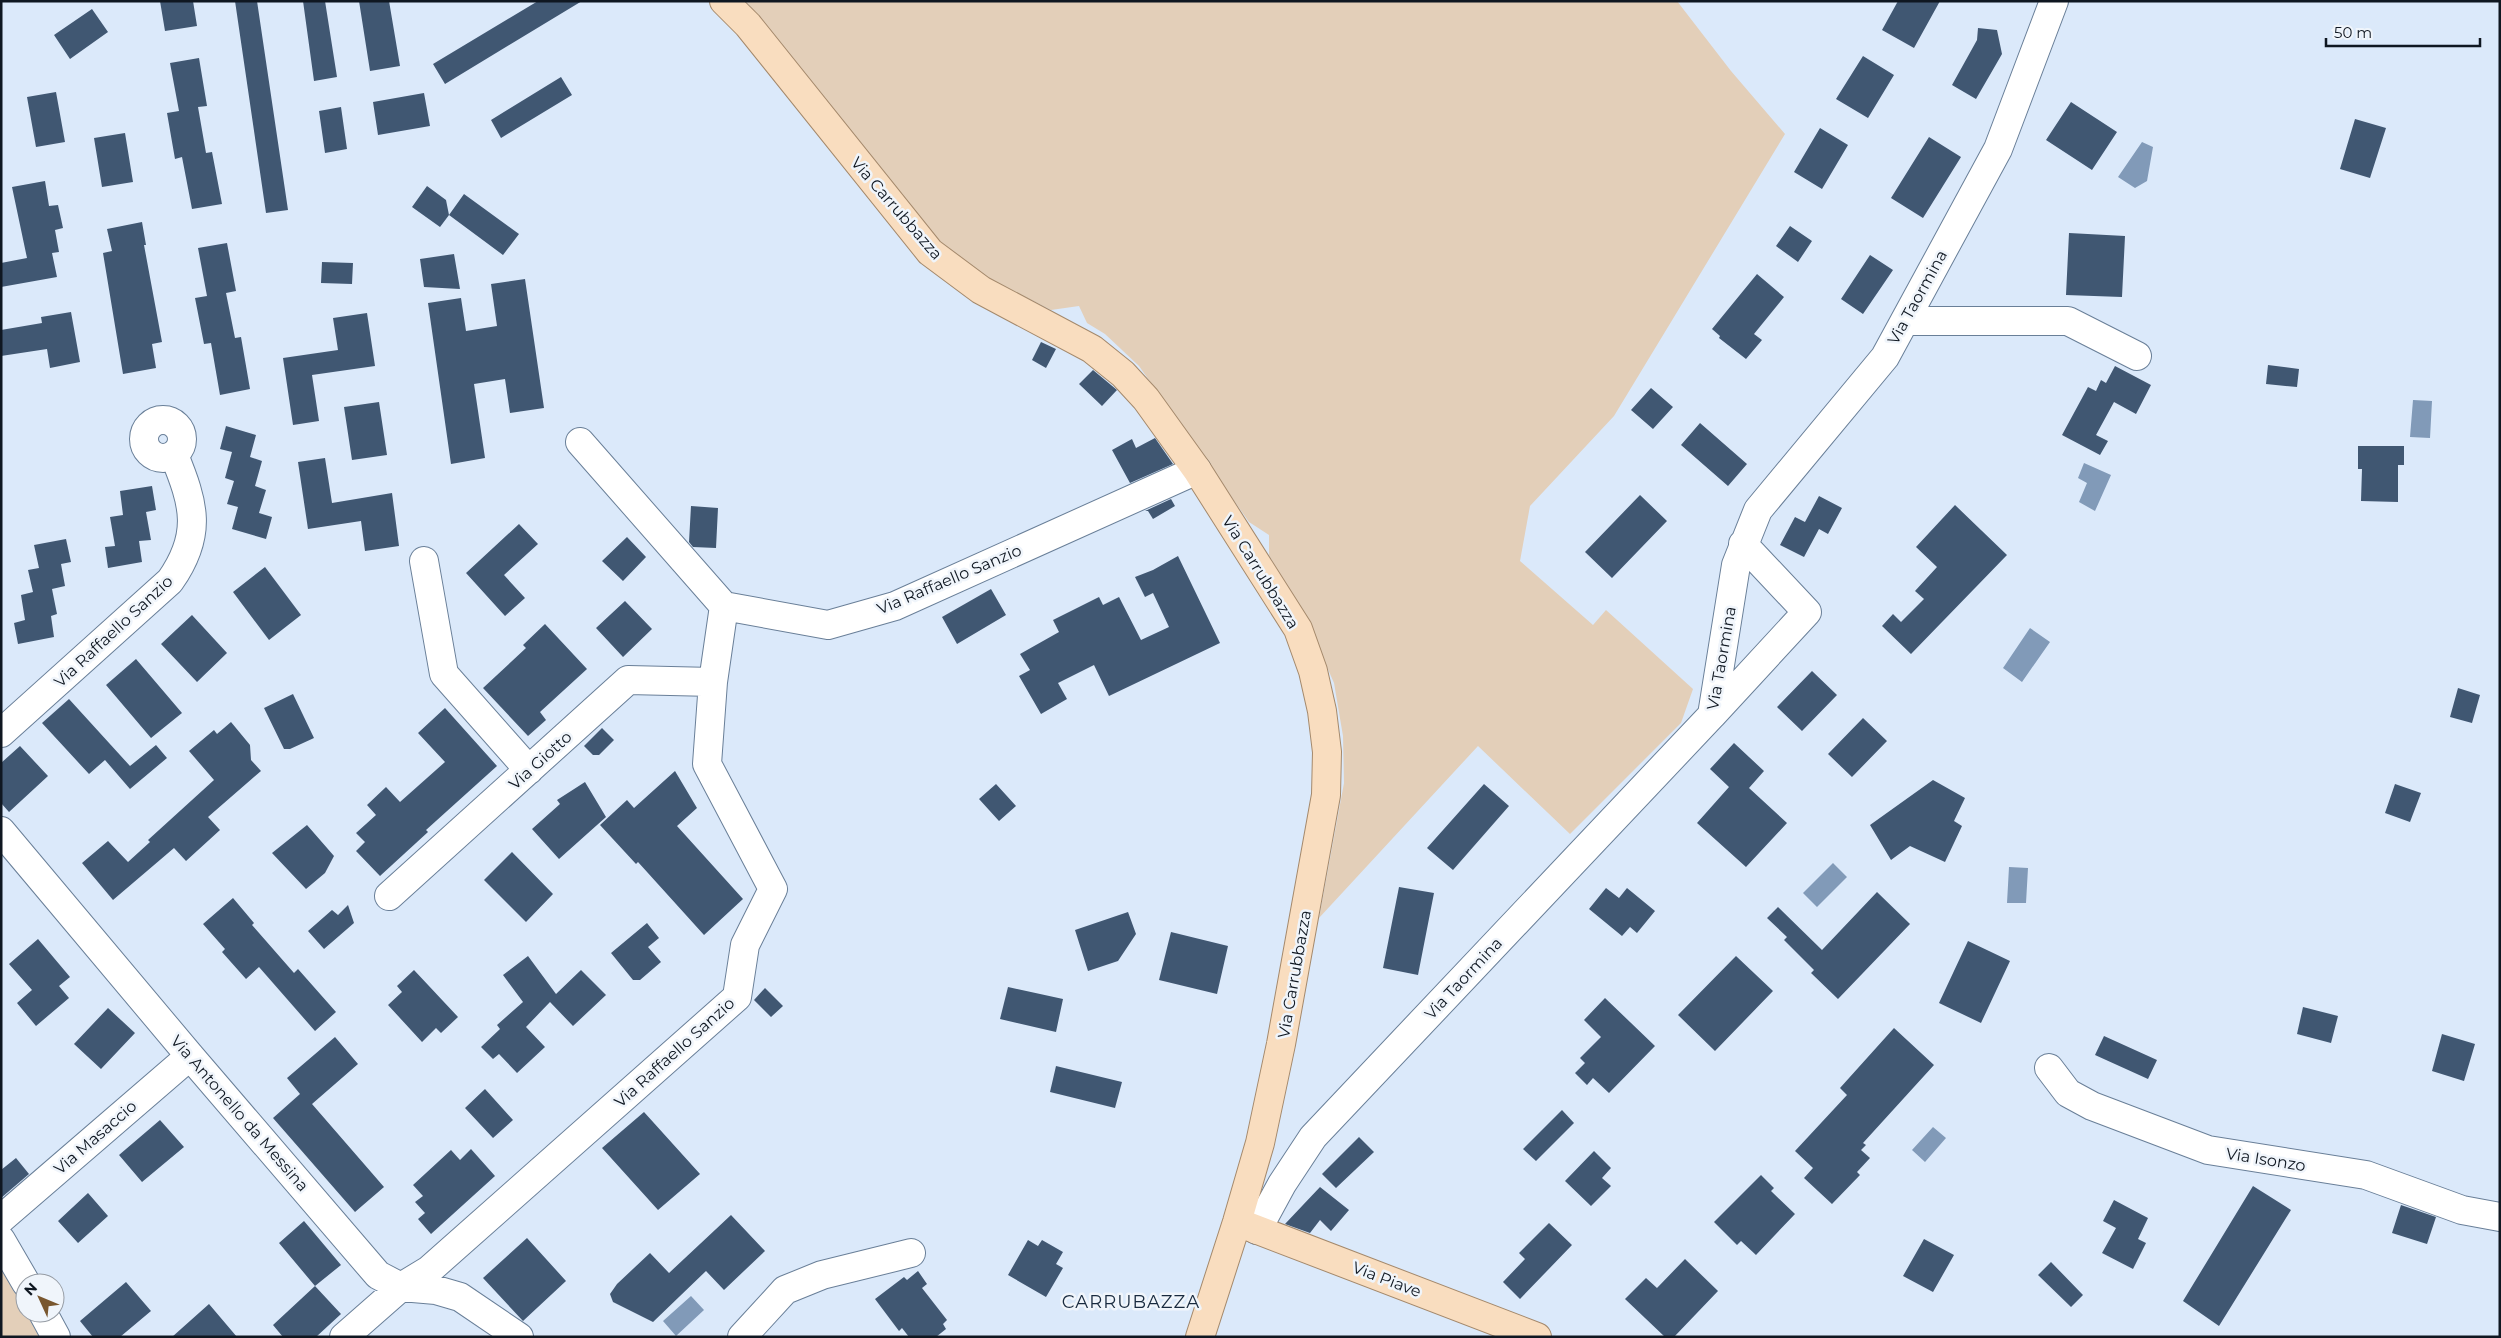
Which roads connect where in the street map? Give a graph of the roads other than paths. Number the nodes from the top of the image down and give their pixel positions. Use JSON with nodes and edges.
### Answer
{"nodes":[{"id":1,"x":724,"y":1,"type":"edge"},
{"id":2,"x":2054,"y":1,"type":"edge"},
{"id":3,"x":1905,"y":321,"type":"junction"},
{"id":4,"x":2137,"y":356,"type":"dead end"},
{"id":5,"x":580,"y":442,"type":"dead end"},
{"id":6,"x":174,"y":454,"type":"dead end"},
{"id":7,"x":1197,"y":470,"type":"junction"},
{"id":8,"x":1743,"y":544,"type":"junction"},
{"id":9,"x":424,"y":561,"type":"dead end"},
{"id":10,"x":724,"y":606,"type":"junction"},
{"id":11,"x":713,"y":682,"type":"junction"},
{"id":12,"x":1712,"y":715,"type":"junction"},
{"id":13,"x":1,"y":733,"type":"edge"},
{"id":14,"x":529,"y":770,"type":"junction"},
{"id":15,"x":1,"y":831,"type":"edge"},
{"id":16,"x":389,"y":896,"type":"dead end"},
{"id":17,"x":190,"y":1056,"type":"junction"},
{"id":18,"x":2049,"y":1068,"type":"dead end"},
{"id":19,"x":2500,"y":1217,"type":"edge"},
{"id":20,"x":1,"y":1219,"type":"edge"},
{"id":21,"x":1247,"y":1226,"type":"junction"},
{"id":22,"x":1,"y":1240,"type":"edge"},
{"id":23,"x":911,"y":1253,"type":"dead end"},
{"id":24,"x":20,"y":1273,"type":"edge"},
{"id":25,"x":401,"y":1287,"type":"junction"},
{"id":26,"x":48,"y":1323,"type":"edge"},
{"id":27,"x":56,"y":1337,"type":"edge"},
{"id":28,"x":344,"y":1337,"type":"edge"},
{"id":29,"x":519,"y":1337,"type":"edge"},
{"id":30,"x":742,"y":1337,"type":"edge"},
{"id":31,"x":1200,"y":1337,"type":"edge"},
{"id":32,"x":1537,"y":1337,"type":"edge"}],
"edges":[{"from":1,"to":7,"type":"main road","name":"Via Carrubbazza"},
{"from":2,"to":3,"type":"street","name":"Via Taormina"},
{"from":3,"to":4,"type":"street"},
{"from":3,"to":8,"type":"street","name":"Via Taormina"},
{"from":5,"to":10,"type":"street"},
{"from":6,"to":13,"type":"street","name":"Via Raffaello Sanzio"},
{"from":7,"to":10,"type":"street","name":"Via Raffaello Sanzio"},
{"from":7,"to":21,"type":"main road","name":"Via Carrubbazza"},
{"from":8,"to":12,"type":"street","name":"Via Taormina"},
{"from":8,"to":12,"type":"street"},
{"from":9,"to":14,"type":"street"},
{"from":10,"to":11,"type":"street","name":"Via Raffaello Sanzio"},
{"from":11,"to":14,"type":"street","name":"Via Giotto"},
{"from":11,"to":25,"type":"street","name":"Via Raffaello Sanzio"},
{"from":12,"to":21,"type":"street","name":"Via Taormina"},
{"from":14,"to":16,"type":"street","name":"Via Giotto"},
{"from":15,"to":17,"type":"street","name":"Via Antonello da Messina"},
{"from":17,"to":20,"type":"street","name":"Via Masaccio"},
{"from":17,"to":25,"type":"street","name":"Via Antonello da Messina"},
{"from":18,"to":19,"type":"street","name":"Via Isonzo"},
{"from":21,"to":31,"type":"main road","name":"Via Carrubbazza"},
{"from":21,"to":32,"type":"main road","name":"Via Piave"},
{"from":22,"to":24,"type":"street"},
{"from":23,"to":30,"type":"street"},
{"from":25,"to":28,"type":"street","name":"Via Raffaello Sanzio"},
{"from":25,"to":29,"type":"street","name":"Via Antonello da Messina"},
{"from":26,"to":27,"type":"street"}]}
